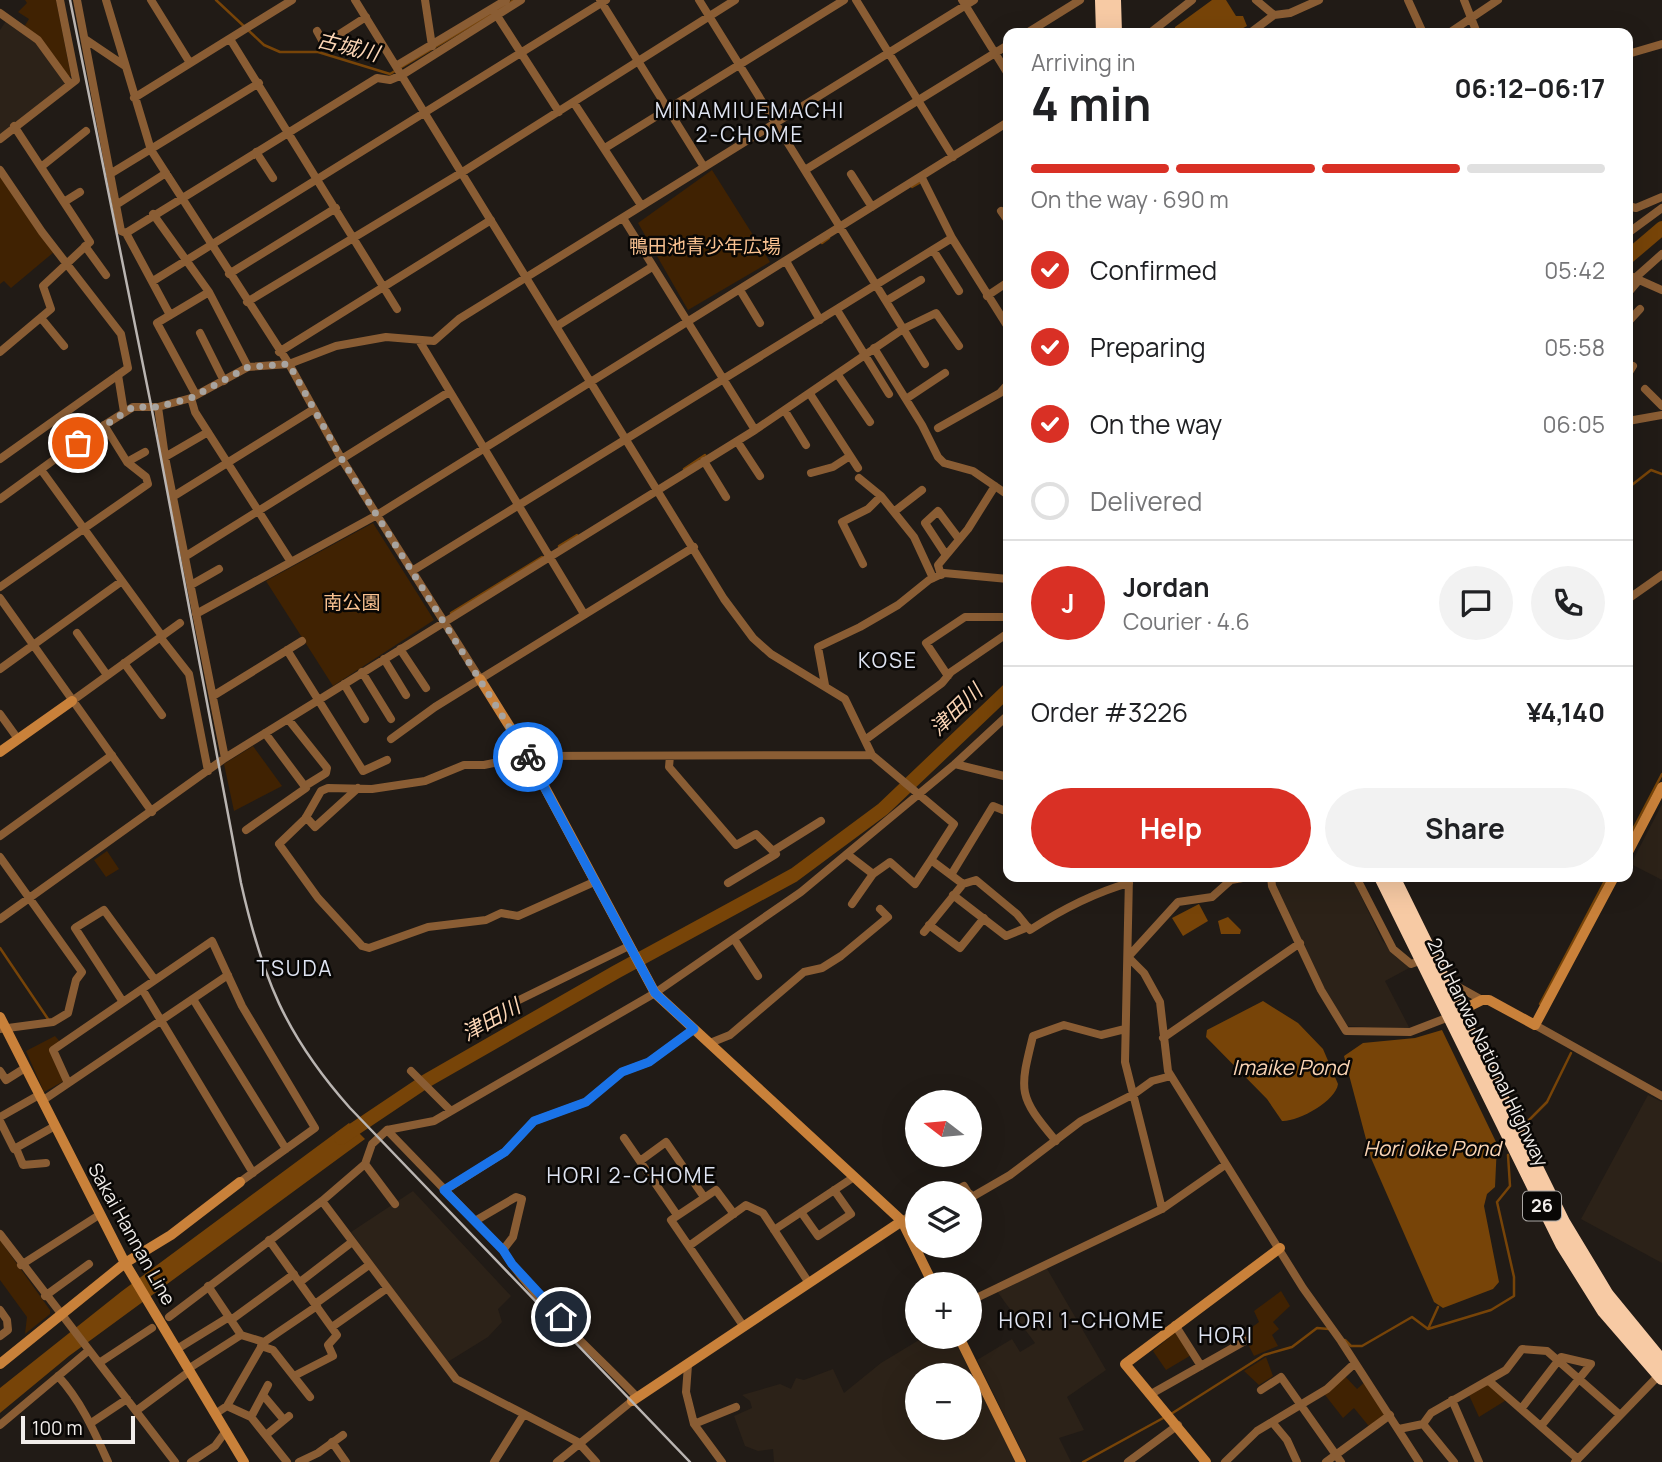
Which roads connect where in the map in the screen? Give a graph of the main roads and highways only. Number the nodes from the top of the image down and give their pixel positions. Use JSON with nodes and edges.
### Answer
{"nodes":[{"id":1,"x":1102,"y":0,"type":"edge"},
{"id":2,"x":1114,"y":0,"type":"edge"},
{"id":3,"x":1103,"y":28,"type":"edge"},
{"id":4,"x":1115,"y":28,"type":"edge"},
{"id":5,"x":1384,"y":882,"type":"edge"},
{"id":6,"x":1395,"y":882,"type":"edge"},
{"id":7,"x":1427,"y":958,"type":"junction"},
{"id":8,"x":1661,"y":1372,"type":"edge"}],
"edges":[{"from":1,"to":3,"type":"highway"},
{"from":2,"to":4,"type":"highway"},
{"from":5,"to":7,"type":"highway","name":"2nd Hanwa National Highway","number":"26"},
{"from":6,"to":7,"type":"highway","name":"2nd Hanwa National Highway","number":"26"},
{"from":7,"to":8,"type":"highway","name":"2nd Hanwa National Highway","number":"26"}]}
